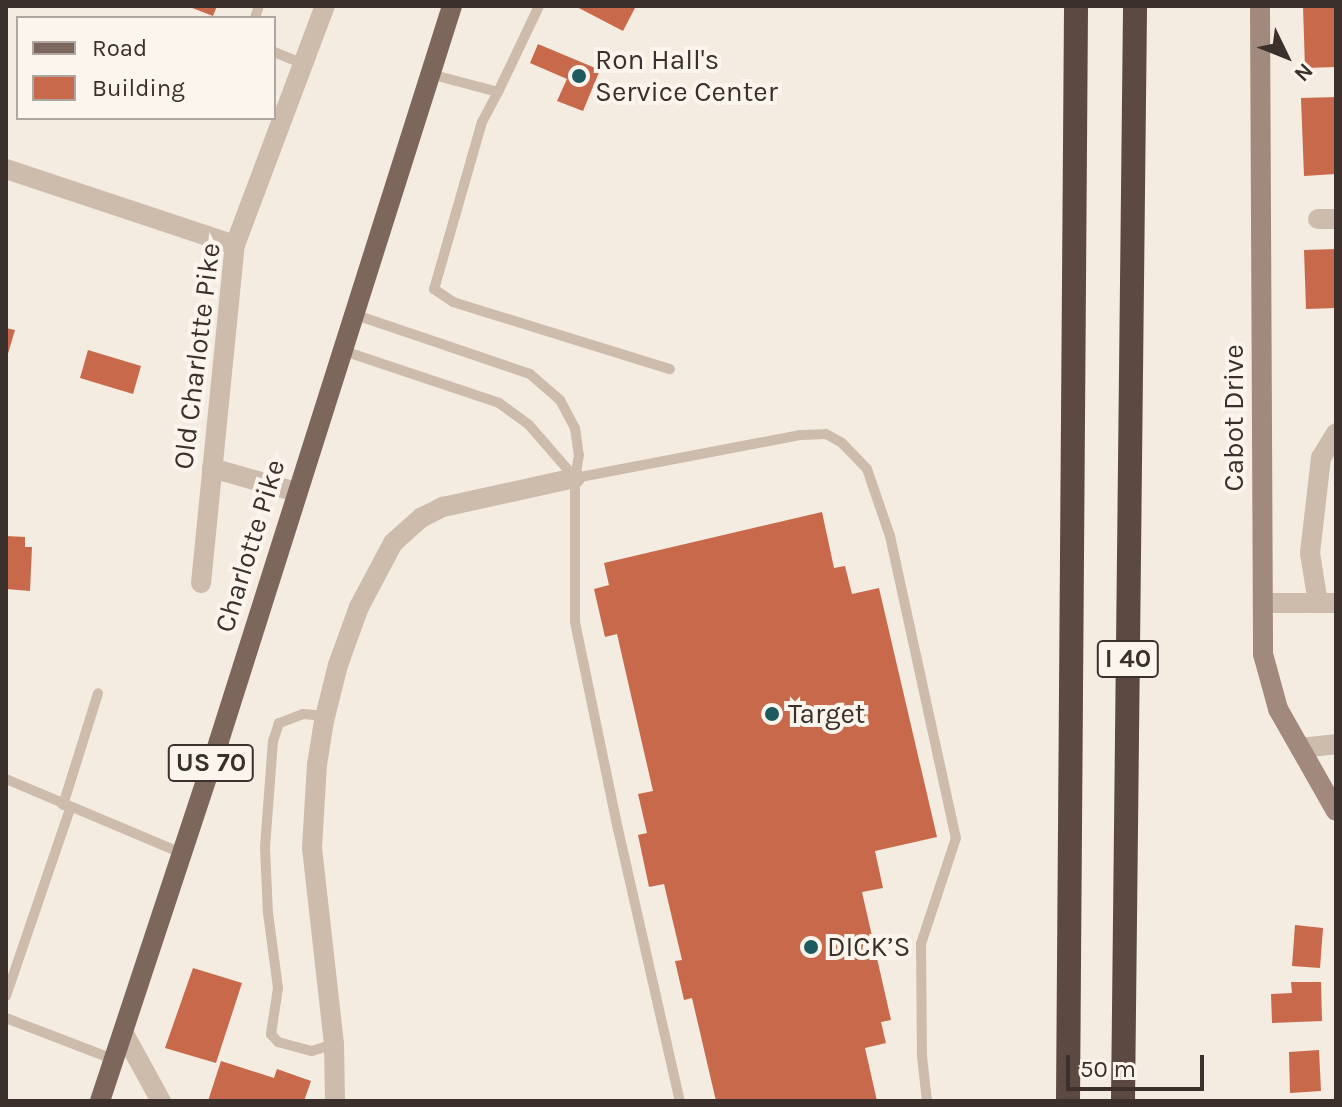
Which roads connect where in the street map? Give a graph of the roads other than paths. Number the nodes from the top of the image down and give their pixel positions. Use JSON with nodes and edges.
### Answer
{"nodes":[{"id":1,"x":325,"y":6,"type":"edge"},
{"id":2,"x":452,"y":6,"type":"edge"},
{"id":3,"x":539,"y":6,"type":"edge"},
{"id":4,"x":1059,"y":6,"type":"edge"},
{"id":5,"x":1076,"y":6,"type":"edge"},
{"id":6,"x":1135,"y":6,"type":"edge"},
{"id":7,"x":1260,"y":6,"type":"edge"},
{"id":8,"x":276,"y":53,"type":"edge"},
{"id":9,"x":303,"y":64,"type":"junction"},
{"id":10,"x":430,"y":74,"type":"junction"},
{"id":11,"x":498,"y":92,"type":"junction"},
{"id":12,"x":1077,"y":133,"type":"junction"},
{"id":13,"x":6,"y":169,"type":"edge"},
{"id":14,"x":235,"y":245,"type":"junction"},
{"id":15,"x":353,"y":314,"type":"junction"},
{"id":16,"x":340,"y":349,"type":"junction"},
{"id":17,"x":670,"y":369,"type":"dead end"},
{"id":18,"x":1336,"y":433,"type":"edge"},
{"id":19,"x":212,"y":468,"type":"junction"},
{"id":20,"x":575,"y":478,"type":"junction"},
{"id":21,"x":296,"y":492,"type":"junction"},
{"id":22,"x":201,"y":583,"type":"dead end"},
{"id":23,"x":1263,"y":603,"type":"junction"},
{"id":24,"x":1327,"y":603,"type":"edge"},
{"id":25,"x":98,"y":693,"type":"dead end"},
{"id":26,"x":325,"y":716,"type":"junction"},
{"id":27,"x":1336,"y":744,"type":"edge"},
{"id":28,"x":1300,"y":748,"type":"junction"},
{"id":29,"x":6,"y":779,"type":"edge"},
{"id":30,"x":67,"y":807,"type":"junction"},
{"id":31,"x":1336,"y":811,"type":"edge"},
{"id":32,"x":181,"y":853,"type":"junction"},
{"id":33,"x":6,"y":996,"type":"edge"},
{"id":34,"x":6,"y":1018,"type":"edge"},
{"id":35,"x":123,"y":1032,"type":"junction"},
{"id":36,"x":334,"y":1044,"type":"junction"},
{"id":37,"x":113,"y":1059,"type":"junction"},
{"id":38,"x":100,"y":1101,"type":"edge"},
{"id":39,"x":161,"y":1101,"type":"edge"},
{"id":40,"x":335,"y":1101,"type":"edge"},
{"id":41,"x":680,"y":1101,"type":"edge"},
{"id":42,"x":927,"y":1101,"type":"edge"},
{"id":43,"x":1068,"y":1101,"type":"edge"},
{"id":44,"x":1123,"y":1101,"type":"edge"}],
"edges":[{"from":1,"to":9,"type":"street","name":"Old Charlotte Pike"},
{"from":2,"to":10,"type":"main road","name":"Charlotte Pike","number":"US 70"},
{"from":3,"to":11,"type":"lane"},
{"from":4,"to":12,"type":"highway"},
{"from":5,"to":12,"type":"highway","number":"I 40"},
{"from":6,"to":44,"type":"highway","number":"I 40"},
{"from":7,"to":23,"type":"street","name":"Cabot Drive"},
{"from":8,"to":9,"type":"lane"},
{"from":9,"to":14,"type":"street","name":"Old Charlotte Pike"},
{"from":10,"to":11,"type":"lane"},
{"from":10,"to":15,"type":"main road","name":"Charlotte Pike","number":"US 70"},
{"from":11,"to":17,"type":"lane"},
{"from":12,"to":43,"type":"highway","number":"I 40"},
{"from":13,"to":14,"type":"street"},
{"from":14,"to":19,"type":"street","name":"Old Charlotte Pike"},
{"from":15,"to":16,"type":"main road","name":"Charlotte Pike","number":"US 70"},
{"from":15,"to":20,"type":"lane"},
{"from":16,"to":20,"type":"lane"},
{"from":16,"to":21,"type":"main road","name":"Charlotte Pike","number":"US 70"},
{"from":18,"to":24,"type":"street"},
{"from":19,"to":21,"type":"street"},
{"from":19,"to":22,"type":"street","name":"Old Charlotte Pike"},
{"from":20,"to":26,"type":"street"},
{"from":20,"to":41,"type":"lane"},
{"from":20,"to":42,"type":"lane"},
{"from":21,"to":32,"type":"main road","name":"Charlotte Pike","number":"US 70"},
{"from":23,"to":24,"type":"street"},
{"from":23,"to":28,"type":"street","name":"Cabot Drive"},
{"from":25,"to":30,"type":"lane"},
{"from":26,"to":36,"type":"street"},
{"from":26,"to":36,"type":"lane"},
{"from":27,"to":28,"type":"street"},
{"from":28,"to":31,"type":"street","name":"Cabot Drive"},
{"from":29,"to":30,"type":"lane"},
{"from":30,"to":32,"type":"lane"},
{"from":30,"to":33,"type":"lane"},
{"from":32,"to":35,"type":"main road","name":"Charlotte Pike","number":"US 70"},
{"from":34,"to":37,"type":"lane"},
{"from":35,"to":37,"type":"main road","name":"Charlotte Pike","number":"US 70"},
{"from":35,"to":39,"type":"street"},
{"from":36,"to":40,"type":"street"},
{"from":37,"to":38,"type":"main road","name":"Charlotte Pike","number":"US 70"}]}
